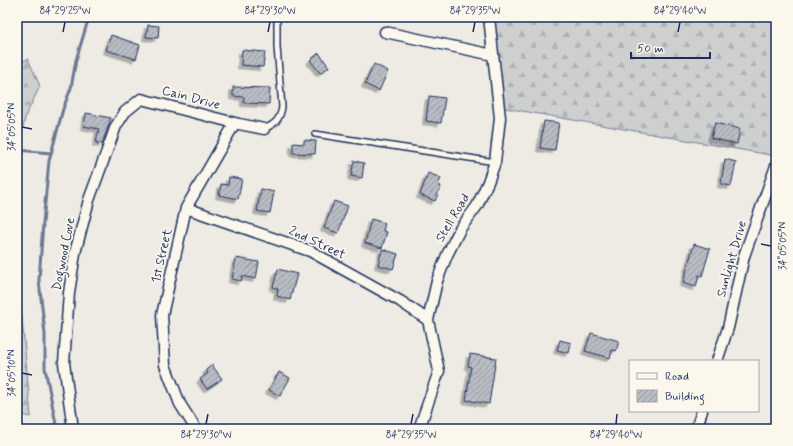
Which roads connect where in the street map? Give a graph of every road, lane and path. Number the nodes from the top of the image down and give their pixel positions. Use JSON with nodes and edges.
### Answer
{"nodes":[{"id":1,"x":278,"y":17,"type":"edge"},
{"id":2,"x":489,"y":17,"type":"edge"},
{"id":3,"x":385,"y":32,"type":"dead end"},
{"id":4,"x":493,"y":55,"type":"junction"},
{"id":5,"x":141,"y":99,"type":"joint"},
{"id":6,"x":235,"y":123,"type":"junction"},
{"id":7,"x":264,"y":129,"type":"joint"},
{"id":8,"x":315,"y":134,"type":"dead end"},
{"id":9,"x":495,"y":162,"type":"junction"},
{"id":10,"x":776,"y":166,"type":"edge"},
{"id":11,"x":186,"y":208,"type":"junction"},
{"id":12,"x":428,"y":320,"type":"junction"},
{"id":13,"x":717,"y":360,"type":"edge"},
{"id":14,"x":702,"y":412,"type":"edge"},
{"id":15,"x":73,"y":429,"type":"edge"},
{"id":16,"x":196,"y":429,"type":"edge"},
{"id":17,"x":419,"y":429,"type":"edge"},
{"id":18,"x":696,"y":429,"type":"edge"}],
"edges":[{"from":1,"to":7,"type":"lane"},
{"from":2,"to":4,"type":"street","name":"Stell Road"},
{"from":3,"to":4,"type":"street"},
{"from":4,"to":9,"type":"street","name":"Stell Road"},
{"from":5,"to":6,"type":"street","name":"Cain Drive"},
{"from":5,"to":15,"type":"street","name":"Dogwood Cove"},
{"from":6,"to":7,"type":"street"},
{"from":6,"to":11,"type":"street","name":"1st Street"},
{"from":8,"to":9,"type":"lane"},
{"from":9,"to":12,"type":"street","name":"Stell Road"},
{"from":10,"to":13,"type":"street","name":"Sunlight Drive"},
{"from":11,"to":12,"type":"street","name":"2nd Street"},
{"from":11,"to":16,"type":"street","name":"1st Street"},
{"from":12,"to":17,"type":"street","name":"Stell Road"},
{"from":14,"to":18,"type":"street"}]}
